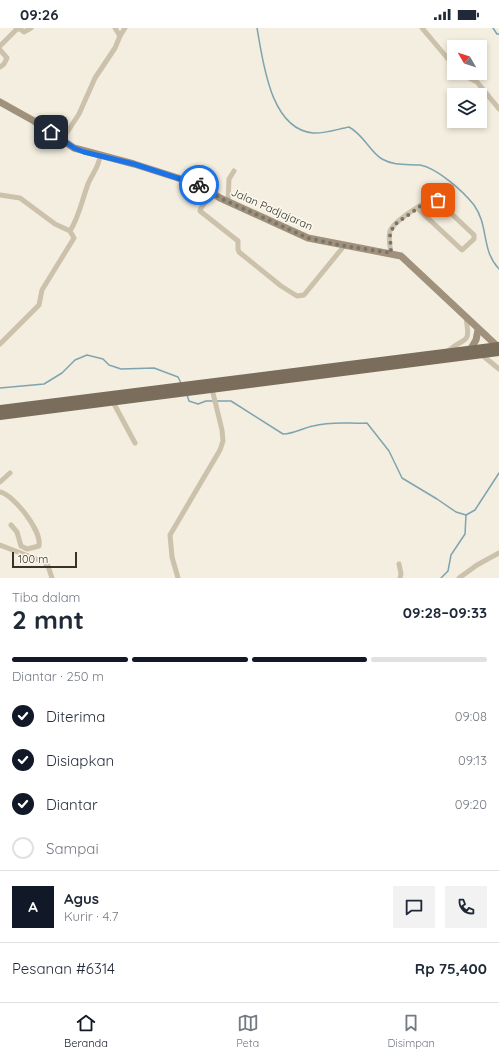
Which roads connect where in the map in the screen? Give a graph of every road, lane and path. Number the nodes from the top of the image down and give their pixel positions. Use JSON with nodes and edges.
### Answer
{"nodes":[{"id":1,"x":31,"y":28,"type":"edge"},
{"id":2,"x":115,"y":28,"type":"edge"},
{"id":3,"x":125,"y":28,"type":"edge"},
{"id":4,"x":422,"y":28,"type":"edge"},
{"id":5,"x":120,"y":36,"type":"junction"},
{"id":6,"x":0,"y":46,"type":"edge"},
{"id":7,"x":0,"y":50,"type":"edge"},
{"id":8,"x":447,"y":58,"type":"edge"},
{"id":9,"x":0,"y":67,"type":"edge"},
{"id":10,"x":473,"y":80,"type":"edge"},
{"id":11,"x":0,"y":102,"type":"edge"},
{"id":12,"x":499,"y":108,"type":"edge"},
{"id":13,"x":62,"y":140,"type":"junction"},
{"id":14,"x":100,"y":156,"type":"junction"},
{"id":15,"x":234,"y":171,"type":"dead end"},
{"id":16,"x":212,"y":193,"type":"junction"},
{"id":17,"x":0,"y":195,"type":"edge"},
{"id":18,"x":228,"y":202,"type":"junction"},
{"id":19,"x":417,"y":208,"type":"junction"},
{"id":20,"x":70,"y":231,"type":"junction"},
{"id":21,"x":344,"y":246,"type":"junction"},
{"id":22,"x":391,"y":253,"type":"junction"},
{"id":23,"x":466,"y":318,"type":"junction"},
{"id":24,"x":478,"y":330,"type":"junction"},
{"id":25,"x":0,"y":344,"type":"edge"},
{"id":26,"x":498,"y":348,"type":"edge"},
{"id":27,"x":470,"y":350,"type":"junction"},
{"id":28,"x":446,"y":353,"type":"junction"},
{"id":29,"x":482,"y":355,"type":"junction"},
{"id":30,"x":419,"y":360,"type":"junction"},
{"id":31,"x":499,"y":369,"type":"edge"},
{"id":32,"x":212,"y":390,"type":"junction"},
{"id":33,"x":113,"y":402,"type":"junction"},
{"id":34,"x":0,"y":409,"type":"edge"},
{"id":35,"x":0,"y":416,"type":"edge"},
{"id":36,"x":135,"y":443,"type":"dead end"},
{"id":37,"x":10,"y":473,"type":"dead end"},
{"id":38,"x":0,"y":482,"type":"edge"},
{"id":39,"x":0,"y":492,"type":"edge"},
{"id":40,"x":11,"y":525,"type":"dead end"},
{"id":41,"x":0,"y":545,"type":"edge"},
{"id":42,"x":499,"y":552,"type":"edge"},
{"id":43,"x":399,"y":564,"type":"dead end"},
{"id":44,"x":52,"y":578,"type":"edge"},
{"id":45,"x":178,"y":578,"type":"edge"},
{"id":46,"x":400,"y":578,"type":"edge"},
{"id":47,"x":459,"y":578,"type":"edge"}],
"edges":[{"from":1,"to":6,"type":"street"},
{"from":2,"to":5,"type":"street"},
{"from":3,"to":5,"type":"street"},
{"from":4,"to":8,"type":"street"},
{"from":5,"to":13,"type":"street"},
{"from":7,"to":9,"type":"street"},
{"from":10,"to":12,"type":"street"},
{"from":11,"to":13,"type":"street","name":"Jalan Padjajaran"},
{"from":13,"to":14,"type":"street","name":"Jalan Padjajaran"},
{"from":14,"to":16,"type":"street","name":"Jalan Padjajaran"},
{"from":14,"to":20,"type":"street"},
{"from":15,"to":18,"type":"street"},
{"from":16,"to":18,"type":"street","name":"Jalan Padjajaran"},
{"from":16,"to":21,"type":"street"},
{"from":17,"to":20,"type":"street"},
{"from":18,"to":21,"type":"street","name":"Jalan Padjajaran"},
{"from":19,"to":19,"type":"street"},
{"from":19,"to":22,"type":"street"},
{"from":20,"to":25,"type":"street"},
{"from":21,"to":22,"type":"street","name":"Jalan Padjajaran"},
{"from":22,"to":23,"type":"street","name":"Jalan Padjajaran"},
{"from":23,"to":24,"type":"street","name":"Jalan Padjajaran"},
{"from":23,"to":28,"type":"street"},
{"from":24,"to":26,"type":"street","name":"Jalan Padjajaran"},
{"from":24,"to":27,"type":"street"},
{"from":26,"to":27,"type":"main road"},
{"from":26,"to":29,"type":"main road"},
{"from":27,"to":28,"type":"main road"},
{"from":28,"to":30,"type":"main road"},
{"from":29,"to":30,"type":"main road"},
{"from":29,"to":31,"type":"street"},
{"from":30,"to":32,"type":"main road"},
{"from":30,"to":34,"type":"main road"},
{"from":32,"to":33,"type":"main road"},
{"from":32,"to":45,"type":"street"},
{"from":33,"to":35,"type":"main road"},
{"from":33,"to":36,"type":"street"},
{"from":37,"to":38,"type":"street"},
{"from":39,"to":40,"type":"street"},
{"from":41,"to":44,"type":"street"},
{"from":42,"to":47,"type":"street"},
{"from":43,"to":46,"type":"street"}]}
